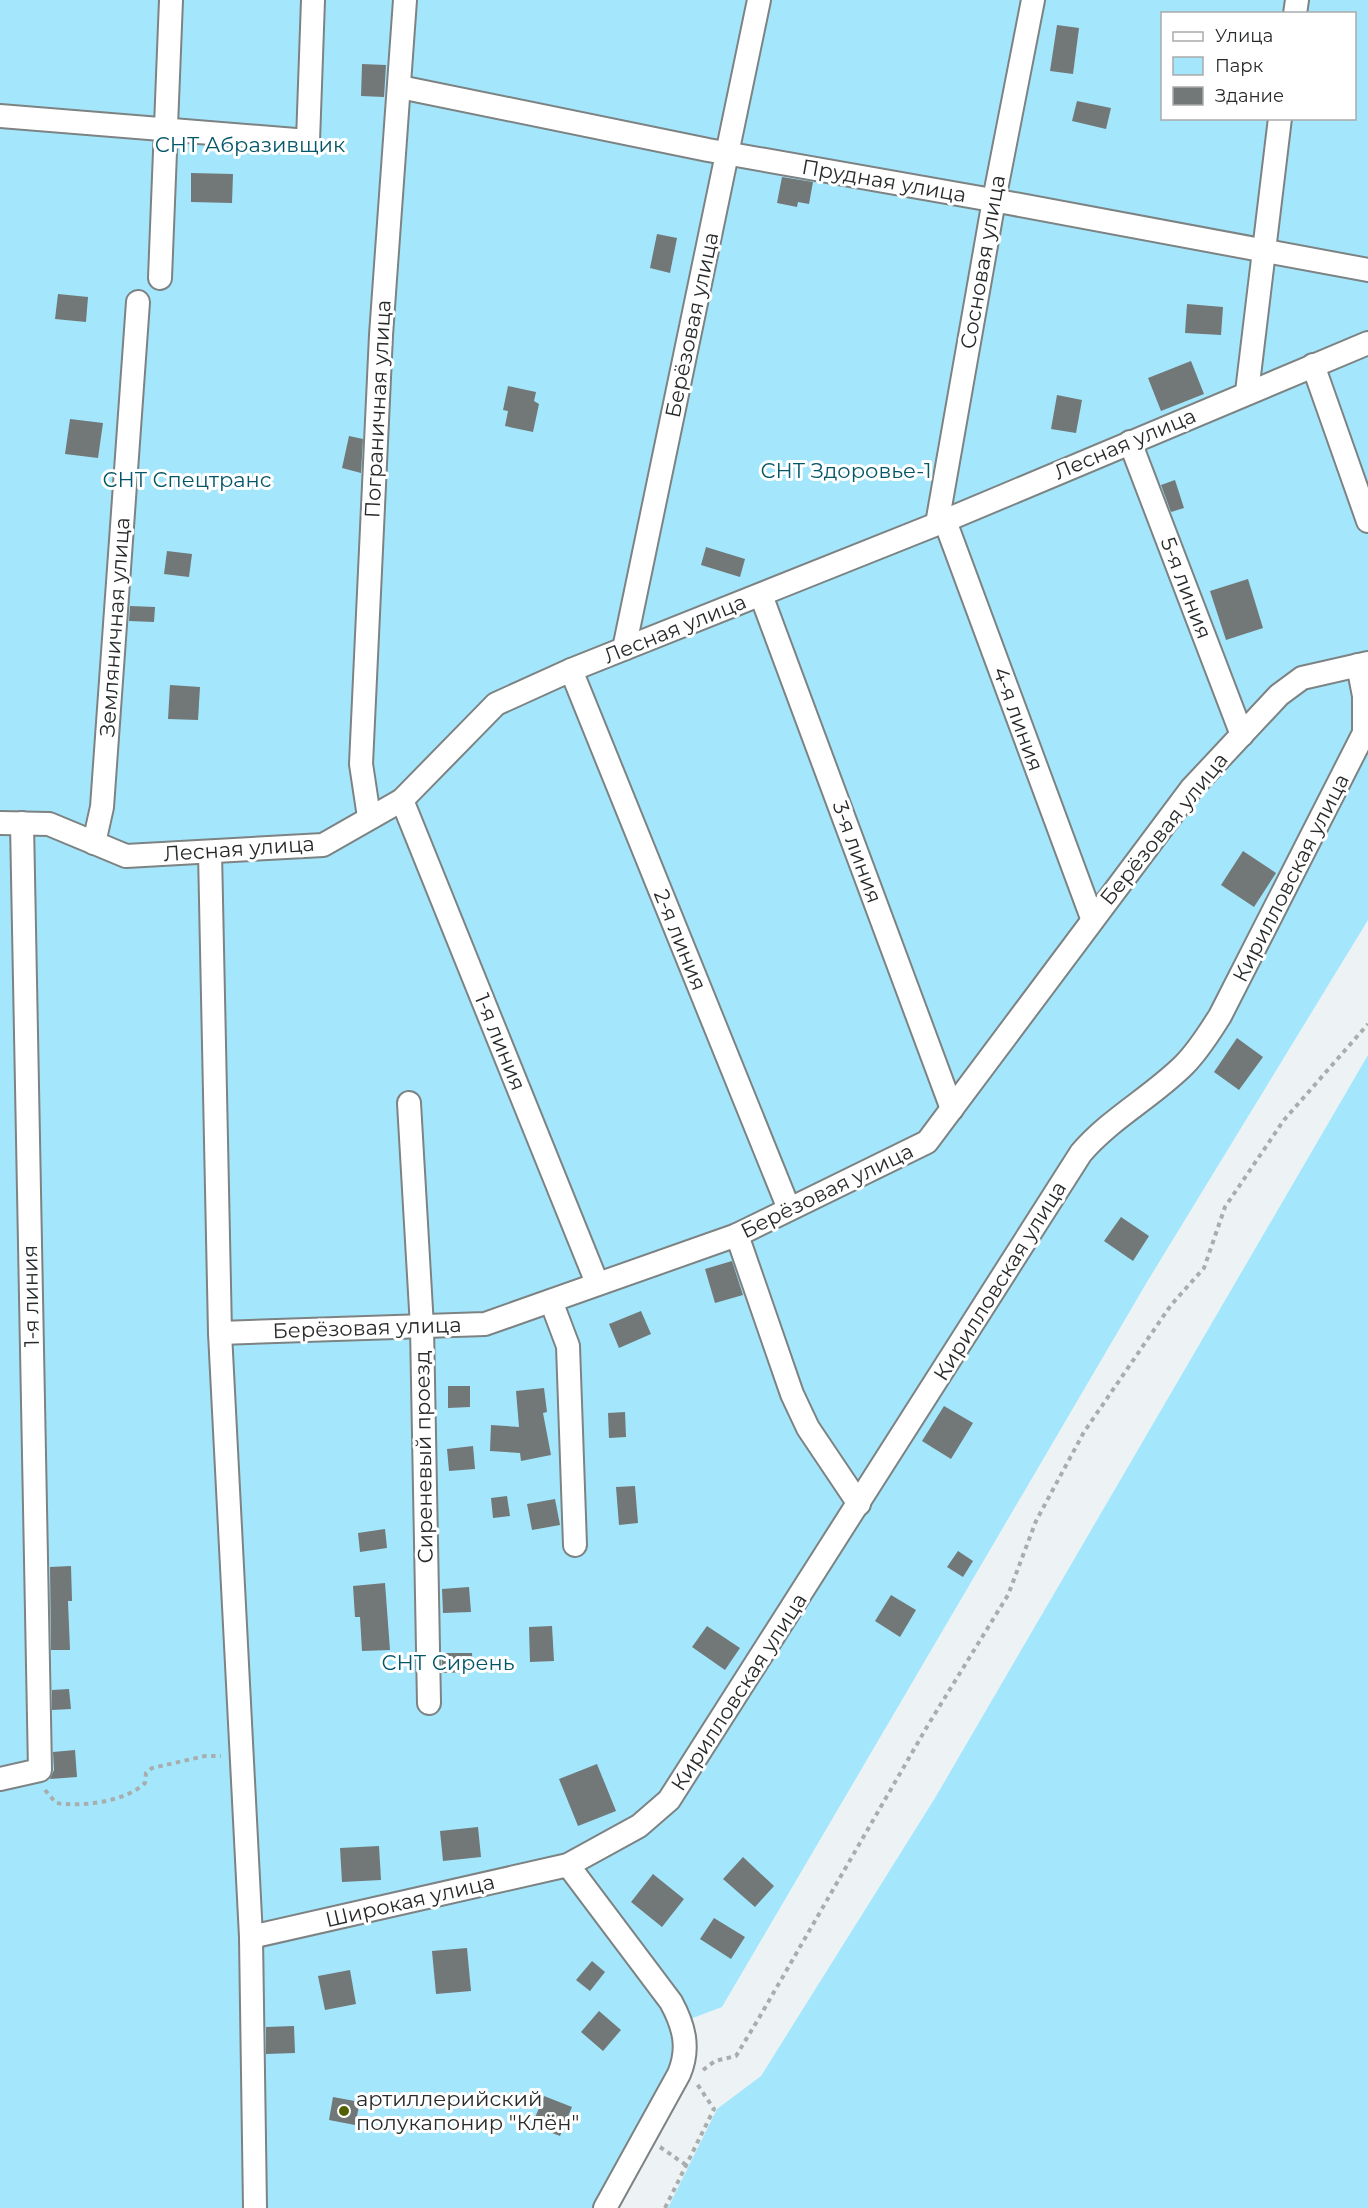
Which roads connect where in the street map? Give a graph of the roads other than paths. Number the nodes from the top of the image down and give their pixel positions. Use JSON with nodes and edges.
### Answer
{"nodes":[{"id":1,"x":171,"y":0,"type":"edge"},
{"id":2,"x":313,"y":0,"type":"edge"},
{"id":3,"x":405,"y":0,"type":"edge"},
{"id":4,"x":759,"y":0,"type":"edge"},
{"id":5,"x":1033,"y":0,"type":"edge"},
{"id":6,"x":400,"y":87,"type":"junction"},
{"id":7,"x":0,"y":116,"type":"edge"},
{"id":8,"x":1280,"y":120,"type":"edge"},
{"id":9,"x":165,"y":128,"type":"junction"},
{"id":10,"x":728,"y":154,"type":"junction"},
{"id":11,"x":994,"y":200,"type":"junction"},
{"id":12,"x":1266,"y":250,"type":"junction"},
{"id":13,"x":1368,"y":270,"type":"edge"},
{"id":14,"x":160,"y":278,"type":"dead end"},
{"id":15,"x":138,"y":302,"type":"dead end"},
{"id":16,"x":1368,"y":343,"type":"edge"},
{"id":17,"x":1313,"y":365,"type":"junction"},
{"id":18,"x":1247,"y":392,"type":"junction"},
{"id":19,"x":1130,"y":442,"type":"junction"},
{"id":20,"x":1368,"y":522,"type":"edge"},
{"id":21,"x":941,"y":523,"type":"junction"},
{"id":22,"x":761,"y":595,"type":"junction"},
{"id":23,"x":624,"y":649,"type":"junction"},
{"id":24,"x":1363,"y":664,"type":"edge"},
{"id":25,"x":571,"y":670,"type":"junction"},
{"id":26,"x":1242,"y":735,"type":"junction"},
{"id":27,"x":402,"y":800,"type":"junction"},
{"id":28,"x":369,"y":817,"type":"junction"},
{"id":29,"x":11,"y":823,"type":"edge"},
{"id":30,"x":94,"y":843,"type":"junction"},
{"id":31,"x":210,"y":852,"type":"junction"},
{"id":32,"x":1092,"y":918,"type":"junction"},
{"id":33,"x":409,"y":1103,"type":"dead end"},
{"id":34,"x":952,"y":1109,"type":"junction"},
{"id":35,"x":789,"y":1209,"type":"junction"},
{"id":36,"x":737,"y":1235,"type":"junction"},
{"id":37,"x":597,"y":1283,"type":"junction"},
{"id":38,"x":550,"y":1301,"type":"junction"},
{"id":39,"x":422,"y":1327,"type":"junction"},
{"id":40,"x":220,"y":1333,"type":"junction"},
{"id":41,"x":859,"y":1504,"type":"junction"},
{"id":42,"x":574,"y":1545,"type":"dead end"},
{"id":43,"x":429,"y":1703,"type":"dead end"},
{"id":44,"x":0,"y":1779,"type":"edge"},
{"id":45,"x":568,"y":1865,"type":"junction"},
{"id":46,"x":251,"y":1937,"type":"junction"},
{"id":47,"x":255,"y":2208,"type":"edge"},
{"id":48,"x":605,"y":2208,"type":"edge"}],
"edges":[{"from":1,"to":9,"type":"street"},
{"from":2,"to":9,"type":"street"},
{"from":3,"to":6,"type":"street","name":"Пограничная улица"},
{"from":4,"to":10,"type":"street","name":"Берёзовая улица"},
{"from":5,"to":11,"type":"street","name":"Сосновая улица"},
{"from":6,"to":10,"type":"street","name":"Прудная улица"},
{"from":6,"to":28,"type":"street","name":"Пограничная улица"},
{"from":7,"to":9,"type":"street"},
{"from":8,"to":12,"type":"street"},
{"from":9,"to":14,"type":"street"},
{"from":10,"to":11,"type":"street","name":"Прудная улица"},
{"from":10,"to":23,"type":"street","name":"Берёзовая улица"},
{"from":11,"to":12,"type":"street","name":"Прудная улица"},
{"from":11,"to":21,"type":"street","name":"Сосновая улица"},
{"from":12,"to":13,"type":"street","name":"Прудная улица"},
{"from":12,"to":18,"type":"street"},
{"from":15,"to":30,"type":"street","name":"Земляничная улица"},
{"from":16,"to":17,"type":"street","name":"Лесная улица"},
{"from":17,"to":18,"type":"street","name":"Лесная улица"},
{"from":17,"to":20,"type":"street"},
{"from":18,"to":19,"type":"street","name":"Лесная улица"},
{"from":19,"to":21,"type":"street","name":"Лесная улица"},
{"from":19,"to":26,"type":"street","name":"5-я линия"},
{"from":21,"to":22,"type":"street","name":"Лесная улица"},
{"from":21,"to":32,"type":"street","name":"4-я линия"},
{"from":22,"to":23,"type":"street","name":"Лесная улица"},
{"from":22,"to":34,"type":"street","name":"3-я линия"},
{"from":23,"to":25,"type":"street","name":"Лесная улица"},
{"from":24,"to":26,"type":"street","name":"Берёзовая улица"},
{"from":24,"to":41,"type":"street","name":"Кирилловская улица"},
{"from":25,"to":27,"type":"street","name":"Лесная улица"},
{"from":25,"to":35,"type":"street","name":"2-я линия"},
{"from":26,"to":32,"type":"street","name":"Берёзовая улица"},
{"from":27,"to":28,"type":"street","name":"Лесная улица"},
{"from":27,"to":37,"type":"street","name":"1-я линия"},
{"from":28,"to":31,"type":"street","name":"Лесная улица"},
{"from":29,"to":30,"type":"street","name":"Лесная улица"},
{"from":29,"to":44,"type":"street","name":"1-я линия"},
{"from":30,"to":31,"type":"street","name":"Лесная улица"},
{"from":31,"to":40,"type":"street"},
{"from":32,"to":34,"type":"street","name":"Берёзовая улица"},
{"from":33,"to":39,"type":"street","name":"Сиреневый проезд"},
{"from":34,"to":35,"type":"street","name":"Берёзовая улица"},
{"from":35,"to":36,"type":"street","name":"Берёзовая улица"},
{"from":36,"to":37,"type":"street","name":"Берёзовая улица"},
{"from":36,"to":41,"type":"street"},
{"from":37,"to":38,"type":"street","name":"Берёзовая улица"},
{"from":38,"to":39,"type":"street","name":"Берёзовая улица"},
{"from":38,"to":42,"type":"street"},
{"from":39,"to":40,"type":"street","name":"Берёзовая улица"},
{"from":39,"to":43,"type":"street","name":"Сиреневый проезд"},
{"from":40,"to":46,"type":"street"},
{"from":41,"to":45,"type":"street","name":"Кирилловская улица"},
{"from":45,"to":46,"type":"street","name":"Широкая улица"},
{"from":45,"to":48,"type":"street"},
{"from":46,"to":47,"type":"street"}]}
